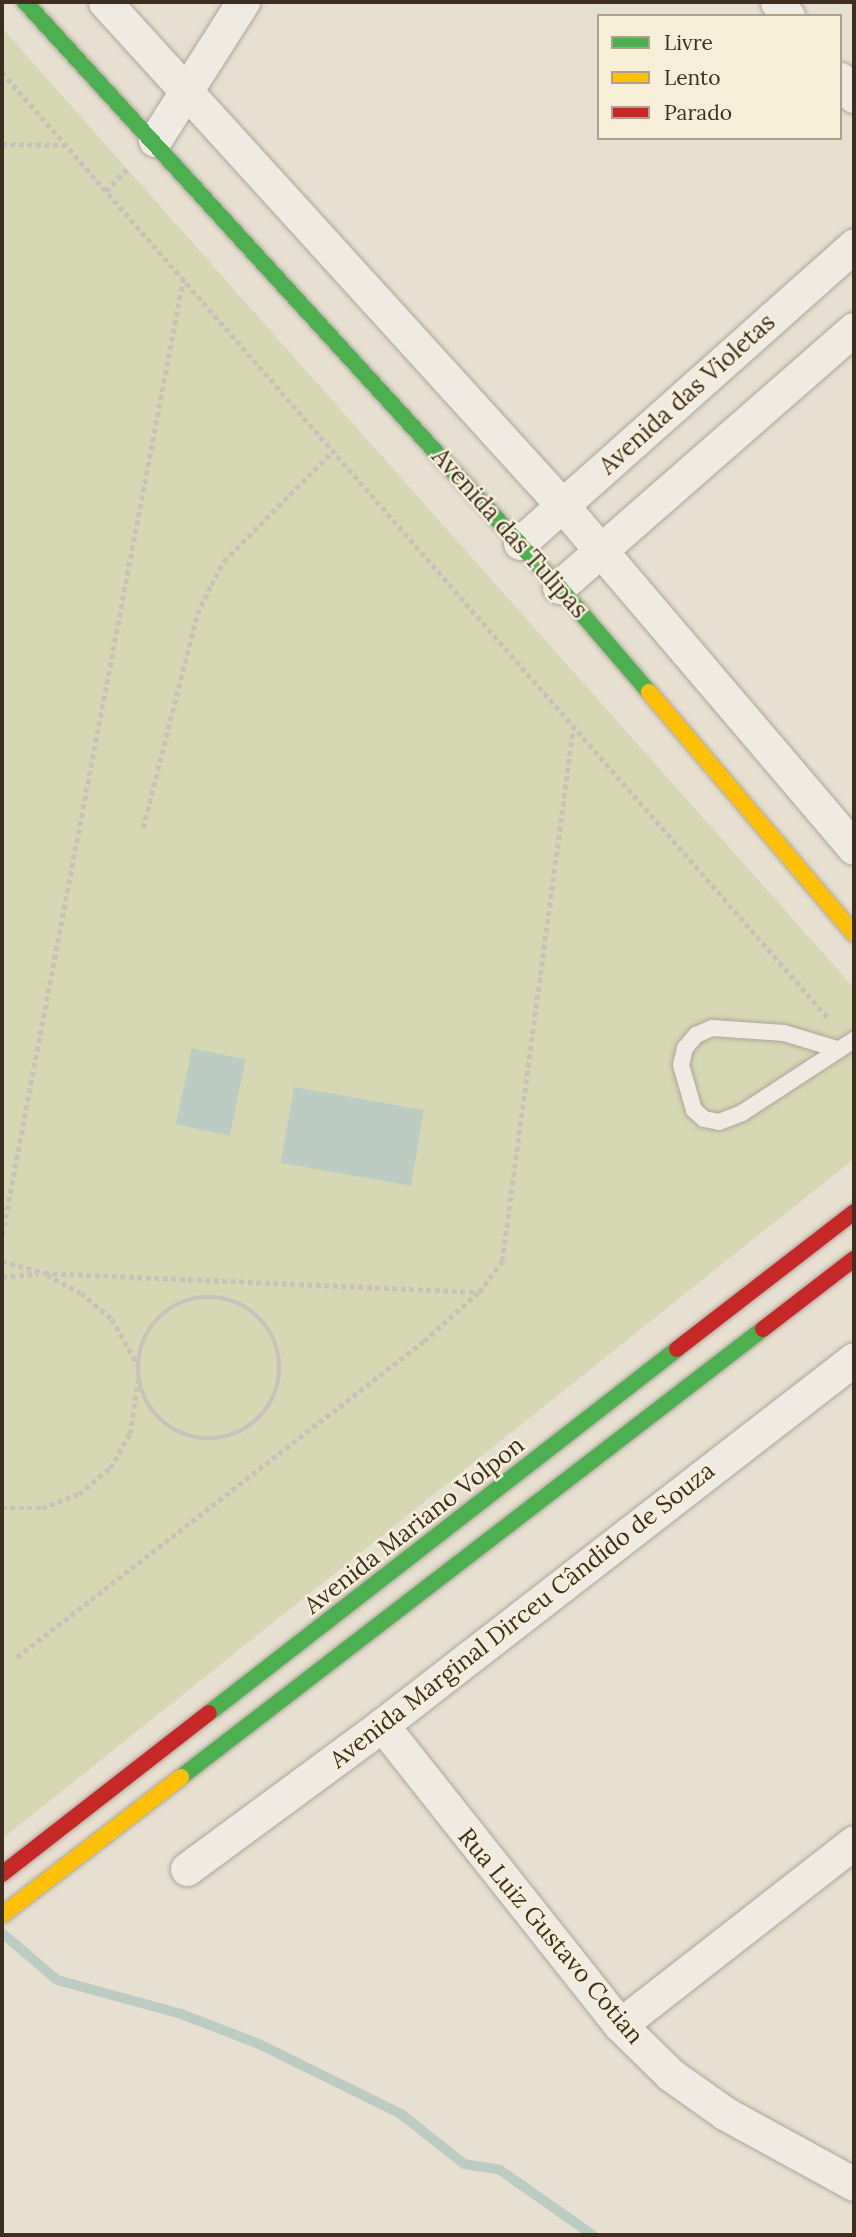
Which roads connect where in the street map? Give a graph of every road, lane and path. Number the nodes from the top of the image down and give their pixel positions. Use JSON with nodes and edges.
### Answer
{"nodes":[{"id":1,"x":25,"y":2,"type":"edge"},
{"id":2,"x":105,"y":2,"type":"edge"},
{"id":3,"x":243,"y":2,"type":"edge"},
{"id":4,"x":2,"y":72,"type":"edge"},
{"id":5,"x":842,"y":81,"type":"edge"},
{"id":6,"x":187,"y":95,"type":"junction"},
{"id":7,"x":854,"y":96,"type":"edge"},
{"id":8,"x":155,"y":140,"type":"junction"},
{"id":9,"x":2,"y":144,"type":"edge"},
{"id":10,"x":66,"y":145,"type":"junction"},
{"id":11,"x":854,"y":246,"type":"edge"},
{"id":12,"x":183,"y":280,"type":"junction"},
{"id":13,"x":854,"y":329,"type":"edge"},
{"id":14,"x":331,"y":453,"type":"junction"},
{"id":15,"x":562,"y":505,"type":"junction"},
{"id":16,"x":520,"y":543,"type":"junction"},
{"id":17,"x":601,"y":550,"type":"junction"},
{"id":18,"x":559,"y":587,"type":"junction"},
{"id":19,"x":573,"y":728,"type":"junction"},
{"id":20,"x":143,"y":828,"type":"dead end"},
{"id":21,"x":854,"y":848,"type":"edge"},
{"id":22,"x":854,"y":934,"type":"edge"},
{"id":23,"x":847,"y":1044,"type":"edge"},
{"id":24,"x":854,"y":1212,"type":"edge"},
{"id":25,"x":2,"y":1235,"type":"edge"},
{"id":26,"x":854,"y":1259,"type":"edge"},
{"id":27,"x":2,"y":1261,"type":"edge"},
{"id":28,"x":44,"y":1273,"type":"junction"},
{"id":29,"x":2,"y":1278,"type":"edge"},
{"id":30,"x":479,"y":1292,"type":"junction"},
{"id":31,"x":854,"y":1359,"type":"edge"},
{"id":32,"x":138,"y":1365,"type":"junction"},
{"id":33,"x":2,"y":1508,"type":"edge"},
{"id":34,"x":17,"y":1657,"type":"dead end"},
{"id":35,"x":382,"y":1725,"type":"junction"},
{"id":36,"x":854,"y":1842,"type":"edge"},
{"id":37,"x":187,"y":1869,"type":"dead end"},
{"id":38,"x":2,"y":1874,"type":"edge"},
{"id":39,"x":2,"y":1915,"type":"edge"},
{"id":40,"x":620,"y":2025,"type":"junction"},
{"id":41,"x":854,"y":2184,"type":"edge"}],
"edges":[{"from":1,"to":8,"type":"main road","name":"Avenida das Tulipas"},
{"from":2,"to":6,"type":"street"},
{"from":3,"to":6,"type":"street"},
{"from":4,"to":10,"type":"path"},
{"from":5,"to":7,"type":"street"},
{"from":6,"to":8,"type":"street"},
{"from":6,"to":15,"type":"street"},
{"from":8,"to":16,"type":"main road","name":"Avenida das Tulipas"},
{"from":9,"to":10,"type":"path"},
{"from":10,"to":12,"type":"path"},
{"from":11,"to":15,"type":"street","name":"Avenida das Violetas"},
{"from":12,"to":14,"type":"path"},
{"from":12,"to":25,"type":"path"},
{"from":13,"to":17,"type":"street"},
{"from":14,"to":19,"type":"path"},
{"from":14,"to":20,"type":"path"},
{"from":15,"to":16,"type":"street","name":"Avenida das Violetas"},
{"from":15,"to":17,"type":"street"},
{"from":16,"to":18,"type":"main road","name":"Avenida das Tulipas"},
{"from":17,"to":18,"type":"street"},
{"from":17,"to":21,"type":"street"},
{"from":18,"to":22,"type":"main road","name":"Avenida das Tulipas"},
{"from":19,"to":23,"type":"path"},
{"from":19,"to":30,"type":"path"},
{"from":23,"to":23,"type":"lane"},
{"from":24,"to":38,"type":"main road","name":"Avenida Mariano Volpon"},
{"from":26,"to":39,"type":"main road"},
{"from":27,"to":28,"type":"path"},
{"from":28,"to":29,"type":"path"},
{"from":28,"to":30,"type":"path"},
{"from":28,"to":32,"type":"path"},
{"from":30,"to":34,"type":"path"},
{"from":31,"to":35,"type":"street","name":"Avenida Marginal Dirceu Cândido de Souza"},
{"from":32,"to":32,"type":"path"},
{"from":32,"to":33,"type":"path"},
{"from":35,"to":37,"type":"street","name":"Avenida Marginal Dirceu Cândido de Souza"},
{"from":35,"to":40,"type":"street","name":"Rua Luiz Gustavo Cotian"},
{"from":36,"to":40,"type":"street"},
{"from":40,"to":41,"type":"street","name":"Rua Luiz Gustavo Cotian"}]}
